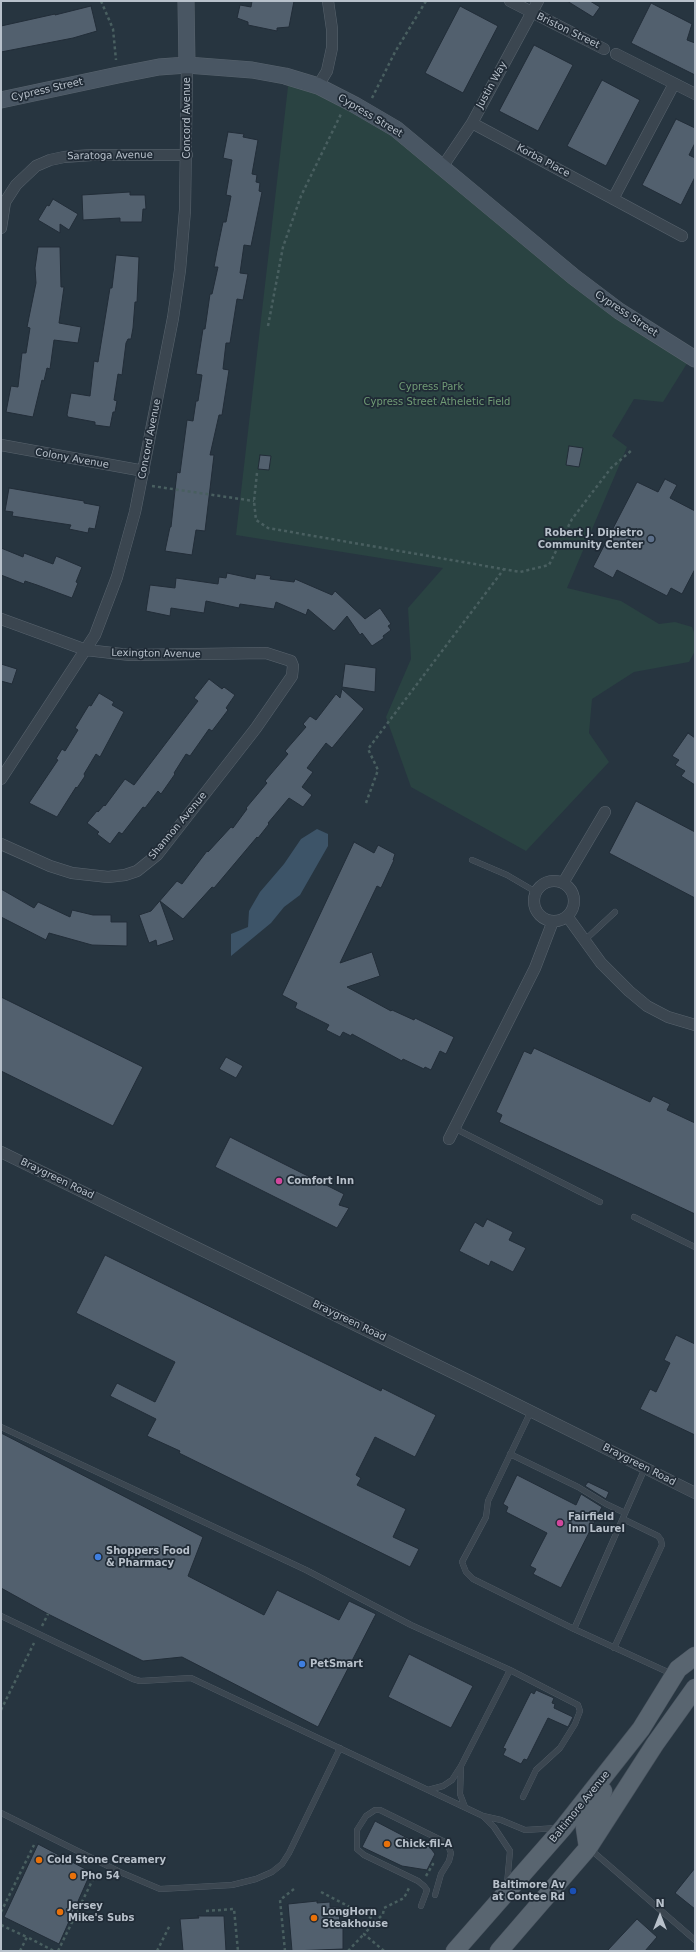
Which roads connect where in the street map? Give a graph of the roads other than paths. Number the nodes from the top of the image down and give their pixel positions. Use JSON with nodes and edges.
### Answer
{"nodes":[{"id":1,"x":186,"y":1,"type":"edge"},
{"id":2,"x":328,"y":1,"type":"edge"},
{"id":3,"x":510,"y":1,"type":"edge"},
{"id":4,"x":538,"y":1,"type":"edge"},
{"id":5,"x":532,"y":13,"type":"junction"},
{"id":6,"x":604,"y":49,"type":"dead end"},
{"id":7,"x":616,"y":54,"type":"dead end"},
{"id":8,"x":187,"y":65,"type":"junction"},
{"id":9,"x":674,"y":84,"type":"junction"},
{"id":10,"x":318,"y":86,"type":"junction"},
{"id":11,"x":695,"y":94,"type":"edge"},
{"id":12,"x":1,"y":100,"type":"edge"},
{"id":13,"x":472,"y":123,"type":"junction"},
{"id":14,"x":187,"y":155,"type":"junction"},
{"id":15,"x":443,"y":166,"type":"junction"},
{"id":16,"x":613,"y":199,"type":"junction"},
{"id":17,"x":1,"y":228,"type":"edge"},
{"id":18,"x":682,"y":236,"type":"dead end"},
{"id":19,"x":694,"y":355,"type":"edge"},
{"id":20,"x":1,"y":446,"type":"edge"},
{"id":21,"x":144,"y":471,"type":"junction"},
{"id":22,"x":1,"y":619,"type":"edge"},
{"id":23,"x":86,"y":650,"type":"junction"},
{"id":24,"x":291,"y":661,"type":"joint"},
{"id":25,"x":1,"y":779,"type":"edge"},
{"id":26,"x":605,"y":812,"type":"dead end"},
{"id":27,"x":1,"y":844,"type":"edge"},
{"id":28,"x":472,"y":860,"type":"dead end"},
{"id":29,"x":563,"y":883,"type":"junction"},
{"id":30,"x":536,"y":892,"type":"junction"},
{"id":31,"x":615,"y":912,"type":"dead end"},
{"id":32,"x":567,"y":916,"type":"junction"},
{"id":33,"x":553,"y":921,"type":"junction"},
{"id":34,"x":585,"y":940,"type":"junction"},
{"id":35,"x":695,"y":1025,"type":"edge"},
{"id":36,"x":454,"y":1128,"type":"junction"},
{"id":37,"x":449,"y":1139,"type":"dead end"},
{"id":38,"x":1,"y":1152,"type":"edge"},
{"id":39,"x":600,"y":1202,"type":"dead end"},
{"id":40,"x":634,"y":1217,"type":"dead end"},
{"id":41,"x":695,"y":1247,"type":"edge"},
{"id":42,"x":531,"y":1411,"type":"junction"},
{"id":43,"x":1,"y":1427,"type":"edge"},
{"id":44,"x":510,"y":1454,"type":"junction"},
{"id":45,"x":645,"y":1468,"type":"junction"},
{"id":46,"x":695,"y":1493,"type":"edge"},
{"id":47,"x":625,"y":1513,"type":"junction"},
{"id":48,"x":623,"y":1519,"type":"junction"},
{"id":49,"x":1,"y":1616,"type":"edge"},
{"id":50,"x":574,"y":1629,"type":"junction"},
{"id":51,"x":614,"y":1648,"type":"junction"},
{"id":52,"x":695,"y":1656,"type":"edge"},
{"id":53,"x":510,"y":1670,"type":"junction"},
{"id":54,"x":674,"y":1675,"type":"junction"},
{"id":55,"x":695,"y":1688,"type":"edge"},
{"id":56,"x":340,"y":1748,"type":"junction"},
{"id":57,"x":622,"y":1755,"type":"junction"},
{"id":58,"x":461,"y":1766,"type":"junction"},
{"id":59,"x":428,"y":1790,"type":"junction"},
{"id":60,"x":523,"y":1797,"type":"dead end"},
{"id":61,"x":465,"y":1807,"type":"junction"},
{"id":62,"x":1,"y":1813,"type":"edge"},
{"id":63,"x":483,"y":1816,"type":"junction"},
{"id":64,"x":563,"y":1828,"type":"junction"},
{"id":65,"x":588,"y":1848,"type":"junction"},
{"id":66,"x":506,"y":1893,"type":"junction"},
{"id":67,"x":435,"y":1895,"type":"dead end"},
{"id":68,"x":421,"y":1906,"type":"dead end"},
{"id":69,"x":695,"y":1940,"type":"edge"},
{"id":70,"x":455,"y":1951,"type":"edge"},
{"id":71,"x":499,"y":1951,"type":"edge"}],
"edges":[{"from":1,"to":8,"type":"street"},
{"from":2,"to":10,"type":"street"},
{"from":3,"to":5,"type":"street","name":"Briston Street"},
{"from":4,"to":5,"type":"street","name":"Justin Way"},
{"from":5,"to":6,"type":"street","name":"Briston Street"},
{"from":5,"to":13,"type":"street","name":"Justin Way"},
{"from":7,"to":9,"type":"street"},
{"from":8,"to":10,"type":"street","name":"Cypress Street"},
{"from":8,"to":12,"type":"street","name":"Cypress Street"},
{"from":8,"to":14,"type":"street","name":"Concord Avenue"},
{"from":9,"to":11,"type":"street"},
{"from":9,"to":16,"type":"street"},
{"from":10,"to":15,"type":"street","name":"Cypress Street"},
{"from":13,"to":15,"type":"street","name":"Justin Way"},
{"from":13,"to":16,"type":"street","name":"Korba Place"},
{"from":14,"to":17,"type":"street","name":"Saratoga Avenue"},
{"from":14,"to":21,"type":"street","name":"Concord Avenue"},
{"from":15,"to":19,"type":"street","name":"Cypress Street"},
{"from":16,"to":18,"type":"street","name":"Korba Place"},
{"from":20,"to":21,"type":"street","name":"Colony Avenue"},
{"from":21,"to":23,"type":"street","name":"Concord Avenue"},
{"from":22,"to":23,"type":"street","name":"Lexington Avenue"},
{"from":23,"to":24,"type":"street","name":"Lexington Avenue"},
{"from":23,"to":25,"type":"street","name":"Concord Avenue"},
{"from":24,"to":27,"type":"street","name":"Shannon Avenue"},
{"from":26,"to":29,"type":"street"},
{"from":28,"to":30,"type":"lane"},
{"from":29,"to":30,"type":"street"},
{"from":29,"to":32,"type":"street"},
{"from":30,"to":33,"type":"street"},
{"from":31,"to":34,"type":"lane"},
{"from":32,"to":33,"type":"street"},
{"from":32,"to":34,"type":"street"},
{"from":33,"to":36,"type":"street"},
{"from":34,"to":35,"type":"street"},
{"from":36,"to":37,"type":"street"},
{"from":36,"to":39,"type":"lane"},
{"from":38,"to":42,"type":"street","name":"Braygreen Road"},
{"from":40,"to":41,"type":"lane"},
{"from":42,"to":44,"type":"lane"},
{"from":42,"to":45,"type":"street","name":"Braygreen Road"},
{"from":43,"to":53,"type":"lane"},
{"from":44,"to":47,"type":"lane"},
{"from":44,"to":50,"type":"lane"},
{"from":45,"to":46,"type":"street","name":"Braygreen Road"},
{"from":45,"to":47,"type":"lane"},
{"from":47,"to":48,"type":"lane"},
{"from":48,"to":50,"type":"lane"},
{"from":48,"to":51,"type":"lane"},
{"from":49,"to":56,"type":"lane"},
{"from":50,"to":51,"type":"lane"},
{"from":51,"to":54,"type":"lane"},
{"from":52,"to":54,"type":"main road","name":"Baltimore Avenue"},
{"from":53,"to":58,"type":"lane"},
{"from":53,"to":60,"type":"lane"},
{"from":54,"to":57,"type":"main road","name":"Baltimore Avenue"},
{"from":55,"to":65,"type":"main road"},
{"from":56,"to":59,"type":"lane"},
{"from":56,"to":62,"type":"lane"},
{"from":57,"to":64,"type":"main road","name":"Baltimore Avenue"},
{"from":57,"to":65,"type":"main road"},
{"from":58,"to":59,"type":"lane"},
{"from":58,"to":61,"type":"lane"},
{"from":59,"to":61,"type":"lane"},
{"from":61,"to":63,"type":"lane"},
{"from":63,"to":64,"type":"lane"},
{"from":63,"to":66,"type":"lane"},
{"from":64,"to":66,"type":"main road","name":"Baltimore Avenue"},
{"from":65,"to":69,"type":"lane"},
{"from":65,"to":71,"type":"main road"},
{"from":66,"to":70,"type":"main road","name":"Baltimore Avenue"},
{"from":67,"to":68,"type":"lane"}]}
